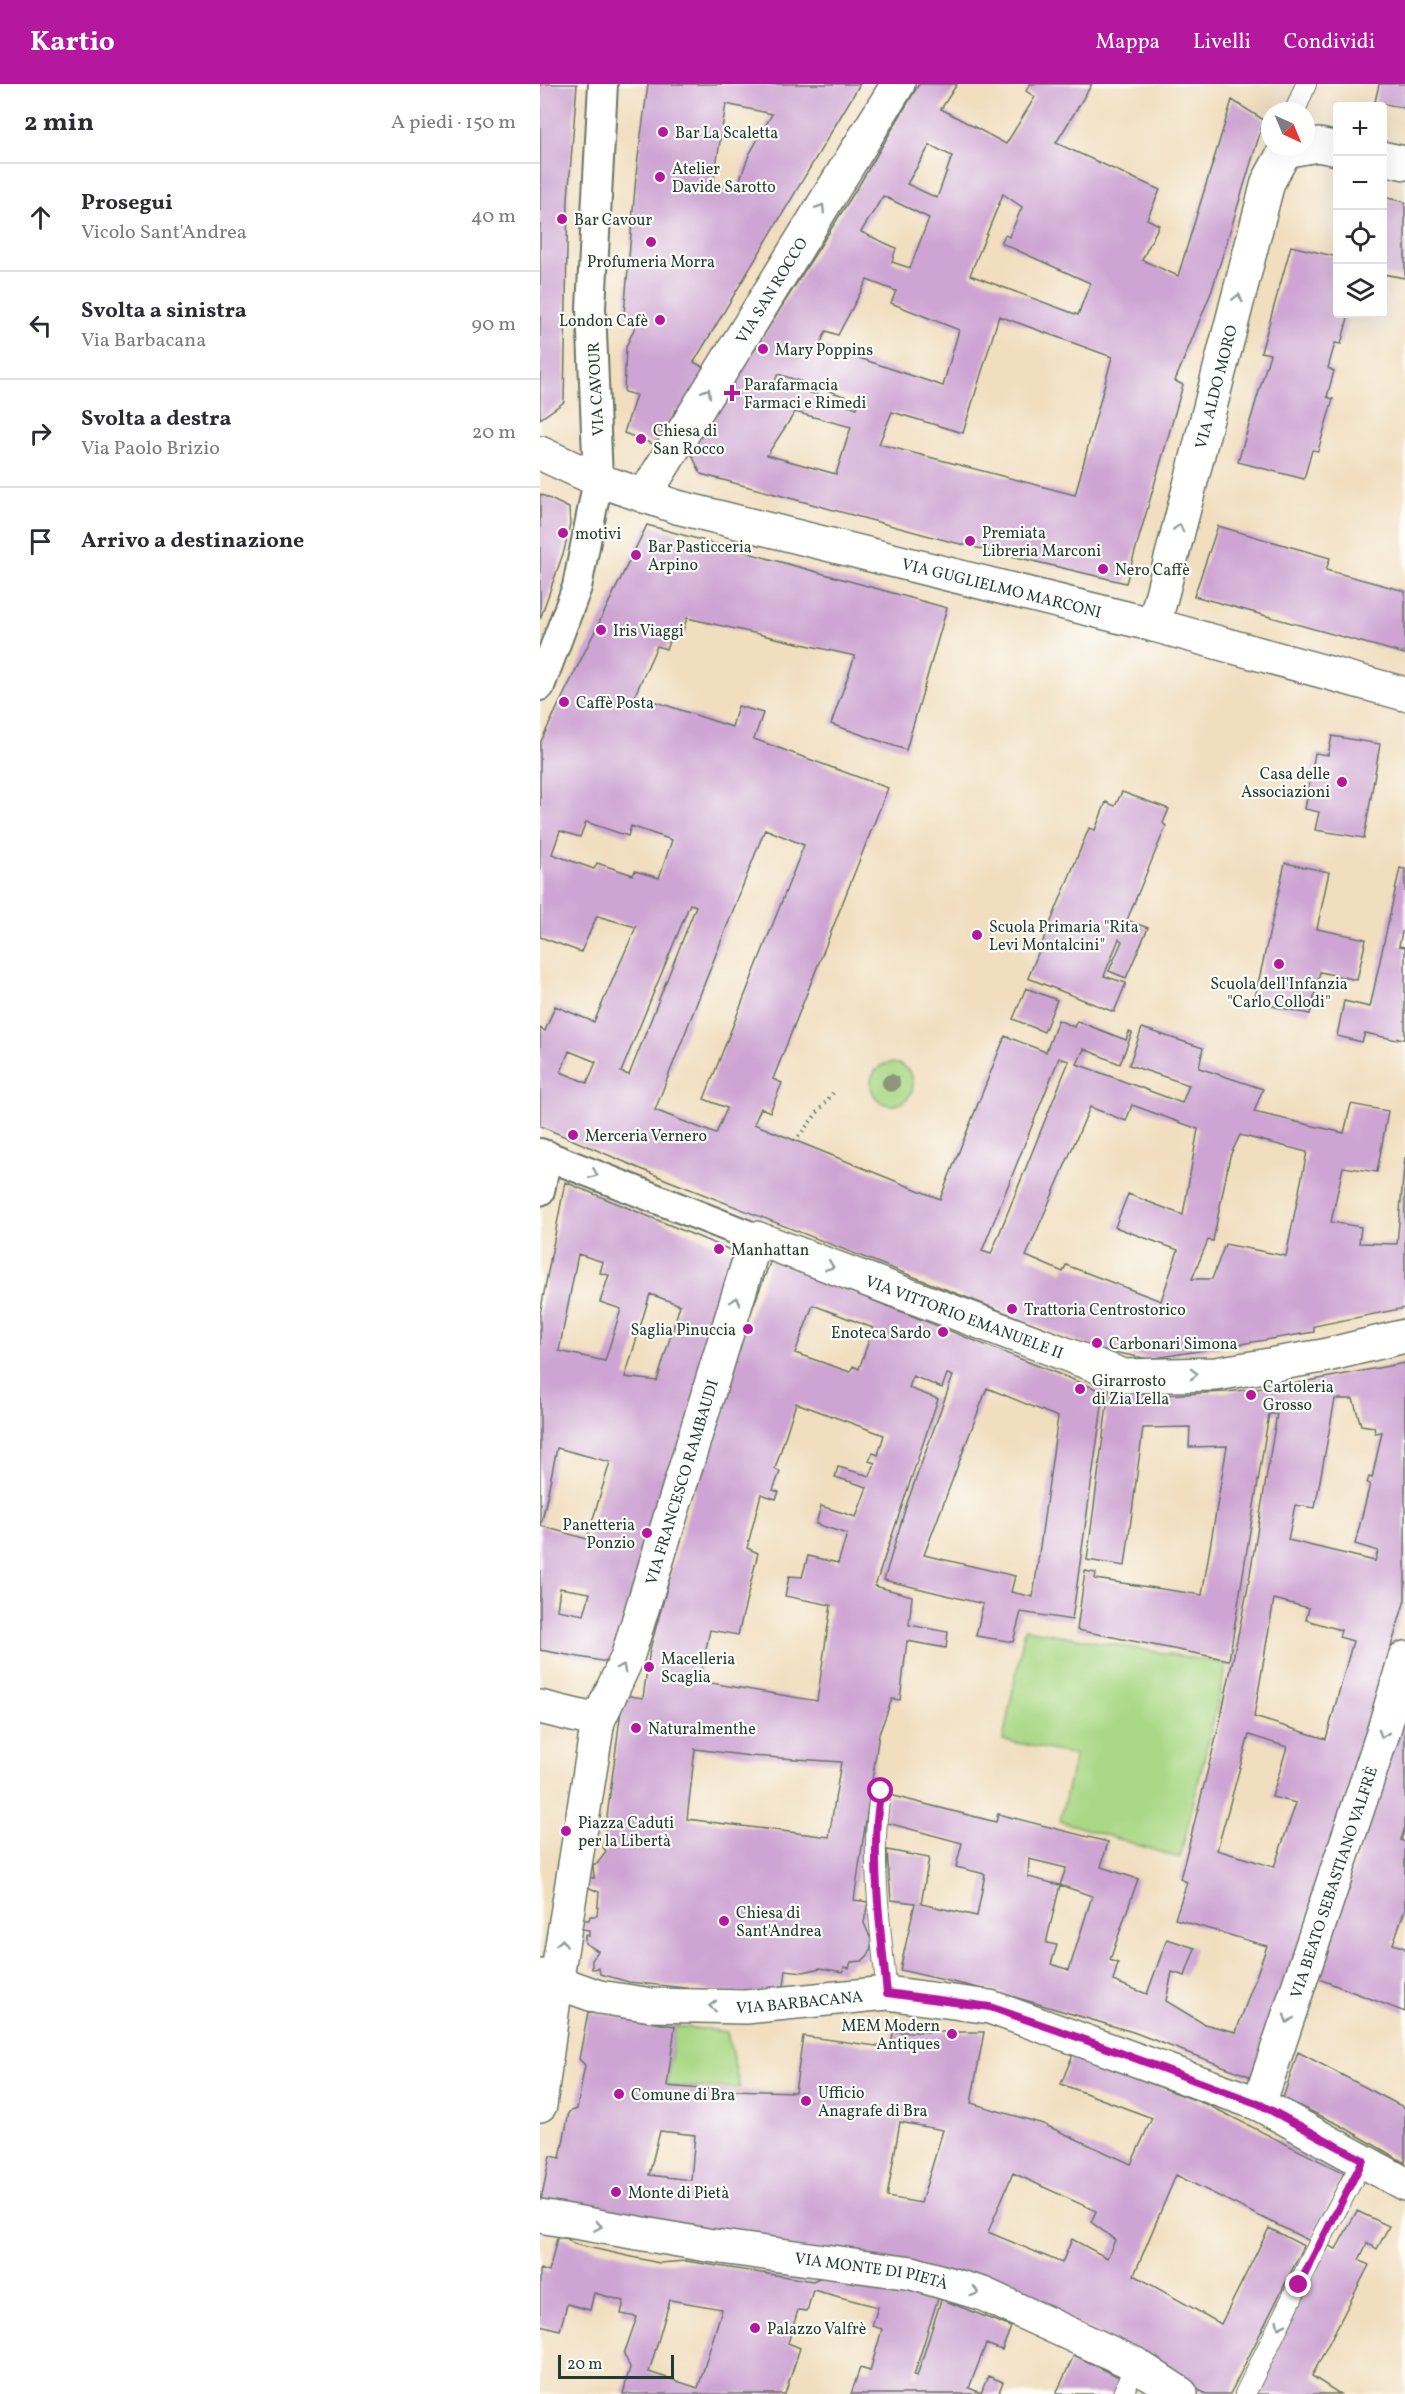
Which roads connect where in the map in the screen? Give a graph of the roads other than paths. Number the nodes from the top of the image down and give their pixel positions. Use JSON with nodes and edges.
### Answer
{"nodes":[{"id":1,"x":603,"y":84,"type":"edge"},
{"id":2,"x":898,"y":84,"type":"edge"},
{"id":3,"x":1306,"y":84,"type":"edge"},
{"id":4,"x":1299,"y":102,"type":"edge"},
{"id":5,"x":1315,"y":145,"type":"edge"},
{"id":6,"x":1333,"y":148,"type":"edge"},
{"id":7,"x":1289,"y":156,"type":"edge"},
{"id":8,"x":1387,"y":159,"type":"edge"},
{"id":9,"x":1405,"y":163,"type":"edge"},
{"id":10,"x":540,"y":453,"type":"edge"},
{"id":11,"x":598,"y":480,"type":"junction"},
{"id":12,"x":644,"y":496,"type":"junction"},
{"id":13,"x":1154,"y":625,"type":"junction"},
{"id":14,"x":540,"y":686,"type":"edge"},
{"id":15,"x":1405,"y":694,"type":"edge"},
{"id":16,"x":543,"y":1154,"type":"edge"},
{"id":17,"x":540,"y":1191,"type":"edge"},
{"id":18,"x":756,"y":1238,"type":"junction"},
{"id":19,"x":1405,"y":1336,"type":"edge"},
{"id":20,"x":1405,"y":1658,"type":"edge"},
{"id":21,"x":540,"y":1707,"type":"edge"},
{"id":22,"x":598,"y":1721,"type":"junction"},
{"id":23,"x":881,"y":1791,"type":"dead end"},
{"id":24,"x":548,"y":1979,"type":"edge"},
{"id":25,"x":887,"y":1993,"type":"junction"},
{"id":26,"x":1259,"y":2104,"type":"junction"},
{"id":27,"x":540,"y":2105,"type":"edge"},
{"id":28,"x":1363,"y":2160,"type":"junction"},
{"id":29,"x":1405,"y":2184,"type":"edge"},
{"id":30,"x":540,"y":2216,"type":"edge"},
{"id":31,"x":1135,"y":2364,"type":"junction"},
{"id":32,"x":1122,"y":2394,"type":"edge"},
{"id":33,"x":1181,"y":2394,"type":"edge"},
{"id":34,"x":1245,"y":2394,"type":"edge"}],
"edges":[{"from":1,"to":11,"type":"street","name":"VIA CAVOUR"},
{"from":12,"to":2,"type":"street","name":"VIA SAN ROCCO","one_way":true},
{"from":3,"to":4,"type":"lane"},
{"from":5,"to":6,"type":"street","name":"VIA ALDO MORO"},
{"from":13,"to":7,"type":"street","name":"VIA ALDO MORO","one_way":true},
{"from":8,"to":9,"type":"street"},
{"from":10,"to":11,"type":"street","name":"VIA GUGLIELMO MARCONI"},
{"from":11,"to":12,"type":"street","name":"VIA GUGLIELMO MARCONI"},
{"from":11,"to":14,"type":"street","name":"VIA CAVOUR"},
{"from":12,"to":13,"type":"street","name":"VIA GUGLIELMO MARCONI"},
{"from":13,"to":15,"type":"street","name":"VIA GUGLIELMO MARCONI"},
{"from":16,"to":17,"type":"street"},
{"from":16,"to":18,"type":"street","name":"VIA VITTORIO EMANUELE II","one_way":true},
{"from":18,"to":19,"type":"street","name":"VIA VITTORIO EMANUELE II","one_way":true},
{"from":22,"to":18,"type":"street","name":"VIA FRANCESCO RAMBAUDI","one_way":true},
{"from":20,"to":26,"type":"street","name":"VIA BEATO SEBASTIANO VALFRÈ","one_way":true},
{"from":21,"to":22,"type":"street"},
{"from":24,"to":22,"type":"street","one_way":true},
{"from":23,"to":25,"type":"lane"},
{"from":25,"to":24,"type":"street","name":"VIA BARBACANA","one_way":true},
{"from":24,"to":27,"type":"street"},
{"from":25,"to":26,"type":"street","name":"VIA BARBACANA"},
{"from":26,"to":28,"type":"street","name":"VIA BARBACANA"},
{"from":28,"to":29,"type":"street","name":"VIA BARBACANA"},
{"from":28,"to":34,"type":"lane","one_way":true},
{"from":30,"to":31,"type":"street","name":"VIA MONTE DI PIETÀ","one_way":true},
{"from":31,"to":32,"type":"lane"},
{"from":31,"to":33,"type":"street","name":"VIA MONTE DI PIETÀ"}]}
